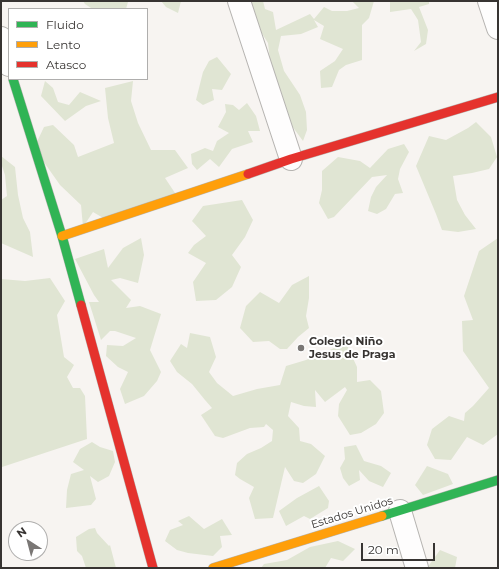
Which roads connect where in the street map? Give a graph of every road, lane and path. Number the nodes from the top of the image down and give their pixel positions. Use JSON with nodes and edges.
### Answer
{"nodes":[{"id":1,"x":239,"y":1,"type":"edge"},
{"id":2,"x":489,"y":1,"type":"edge"},
{"id":3,"x":498,"y":28,"type":"edge"},
{"id":4,"x":1,"y":38,"type":"edge"},
{"id":5,"x":8,"y":62,"type":"edge"},
{"id":6,"x":13,"y":80,"type":"edge"},
{"id":7,"x":498,"y":97,"type":"edge"},
{"id":8,"x":291,"y":159,"type":"junction"},
{"id":9,"x":62,"y":236,"type":"junction"},
{"id":10,"x":498,"y":480,"type":"edge"},
{"id":11,"x":400,"y":511,"type":"junction"},
{"id":12,"x":153,"y":568,"type":"edge"},
{"id":13,"x":213,"y":568,"type":"edge"},
{"id":14,"x":417,"y":568,"type":"edge"}],
"edges":[{"from":1,"to":8,"type":"street"},
{"from":2,"to":3,"type":"street"},
{"from":4,"to":5,"type":"street"},
{"from":6,"to":9,"type":"street"},
{"from":7,"to":8,"type":"street"},
{"from":8,"to":9,"type":"street"},
{"from":9,"to":12,"type":"street"},
{"from":10,"to":11,"type":"street","name":"Estados Unidos"},
{"from":11,"to":13,"type":"street","name":"Estados Unidos"},
{"from":11,"to":14,"type":"street"}]}
